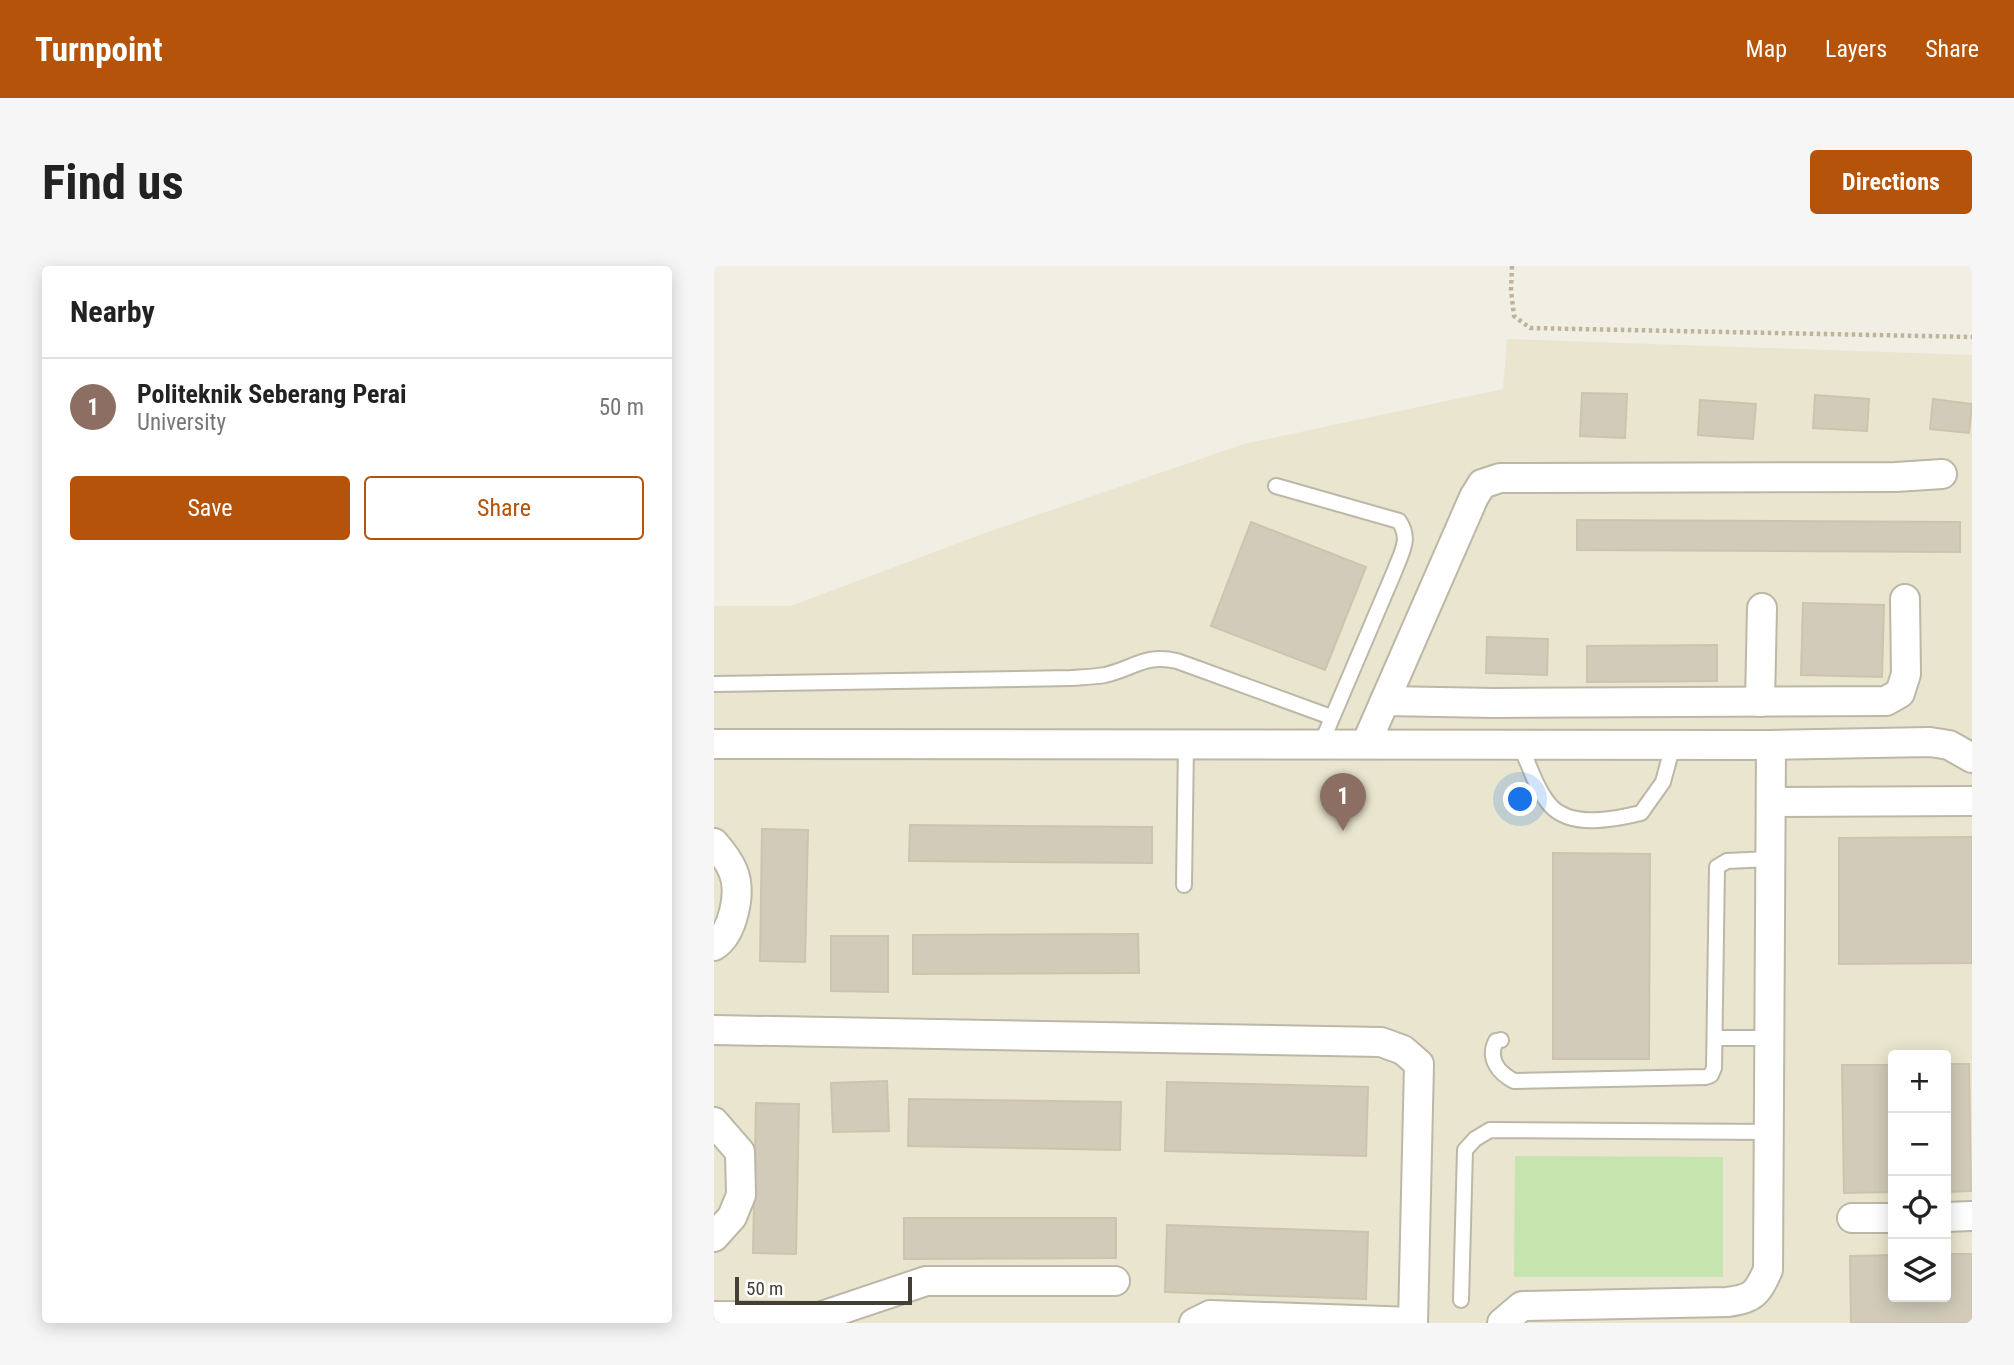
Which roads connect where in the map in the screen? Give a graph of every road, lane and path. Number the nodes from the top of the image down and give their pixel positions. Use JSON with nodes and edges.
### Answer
{"nodes":[{"id":1,"x":1512,"y":266,"type":"edge"},
{"id":2,"x":1972,"y":337,"type":"edge"},
{"id":3,"x":1942,"y":474,"type":"dead end"},
{"id":4,"x":1276,"y":486,"type":"dead end"},
{"id":5,"x":1905,"y":599,"type":"dead end"},
{"id":6,"x":1762,"y":608,"type":"dead end"},
{"id":7,"x":714,"y":684,"type":"edge"},
{"id":8,"x":1385,"y":701,"type":"junction"},
{"id":9,"x":1760,"y":702,"type":"junction"},
{"id":10,"x":1331,"y":717,"type":"junction"},
{"id":11,"x":714,"y":744,"type":"edge"},
{"id":12,"x":1186,"y":744,"type":"junction"},
{"id":13,"x":1321,"y":744,"type":"junction"},
{"id":14,"x":1366,"y":744,"type":"junction"},
{"id":15,"x":1520,"y":745,"type":"junction"},
{"id":16,"x":1673,"y":745,"type":"junction"},
{"id":17,"x":1771,"y":745,"type":"junction"},
{"id":18,"x":1972,"y":758,"type":"edge"},
{"id":19,"x":1771,"y":802,"type":"junction"},
{"id":20,"x":1972,"y":802,"type":"edge"},
{"id":21,"x":714,"y":843,"type":"edge"},
{"id":22,"x":1770,"y":859,"type":"junction"},
{"id":23,"x":1184,"y":885,"type":"dead end"},
{"id":24,"x":714,"y":947,"type":"edge"},
{"id":25,"x":714,"y":1030,"type":"edge"},
{"id":26,"x":1715,"y":1038,"type":"junction"},
{"id":27,"x":1769,"y":1038,"type":"junction"},
{"id":28,"x":1502,"y":1040,"type":"dead end"},
{"id":29,"x":714,"y":1122,"type":"edge"},
{"id":30,"x":1769,"y":1132,"type":"junction"},
{"id":31,"x":1972,"y":1216,"type":"edge"},
{"id":32,"x":1888,"y":1217,"type":"edge"},
{"id":33,"x":1951,"y":1217,"type":"edge"},
{"id":34,"x":1852,"y":1218,"type":"dead end"},
{"id":35,"x":714,"y":1237,"type":"edge"},
{"id":36,"x":1115,"y":1280,"type":"dead end"},
{"id":37,"x":1461,"y":1300,"type":"dead end"},
{"id":38,"x":714,"y":1316,"type":"edge"},
{"id":39,"x":1413,"y":1322,"type":"edge"},
{"id":40,"x":1194,"y":1323,"type":"edge"},
{"id":41,"x":1502,"y":1323,"type":"edge"}],
"edges":[{"from":1,"to":2,"type":"path"},
{"from":3,"to":8,"type":"street"},
{"from":4,"to":10,"type":"lane"},
{"from":5,"to":9,"type":"street"},
{"from":6,"to":9,"type":"street"},
{"from":7,"to":10,"type":"lane"},
{"from":8,"to":9,"type":"street"},
{"from":8,"to":14,"type":"street"},
{"from":10,"to":13,"type":"lane"},
{"from":11,"to":12,"type":"street"},
{"from":12,"to":13,"type":"street"},
{"from":12,"to":23,"type":"lane"},
{"from":13,"to":14,"type":"street"},
{"from":14,"to":15,"type":"street"},
{"from":15,"to":16,"type":"street"},
{"from":15,"to":16,"type":"lane"},
{"from":16,"to":17,"type":"street"},
{"from":17,"to":18,"type":"street"},
{"from":17,"to":19,"type":"street"},
{"from":19,"to":20,"type":"street"},
{"from":19,"to":22,"type":"street"},
{"from":21,"to":24,"type":"street"},
{"from":22,"to":26,"type":"lane"},
{"from":22,"to":27,"type":"street"},
{"from":25,"to":39,"type":"street"},
{"from":26,"to":27,"type":"lane"},
{"from":26,"to":28,"type":"lane"},
{"from":27,"to":30,"type":"street"},
{"from":29,"to":35,"type":"street"},
{"from":30,"to":37,"type":"lane"},
{"from":30,"to":41,"type":"street"},
{"from":31,"to":33,"type":"street"},
{"from":32,"to":34,"type":"street"},
{"from":36,"to":38,"type":"street"},
{"from":39,"to":40,"type":"street"}]}
